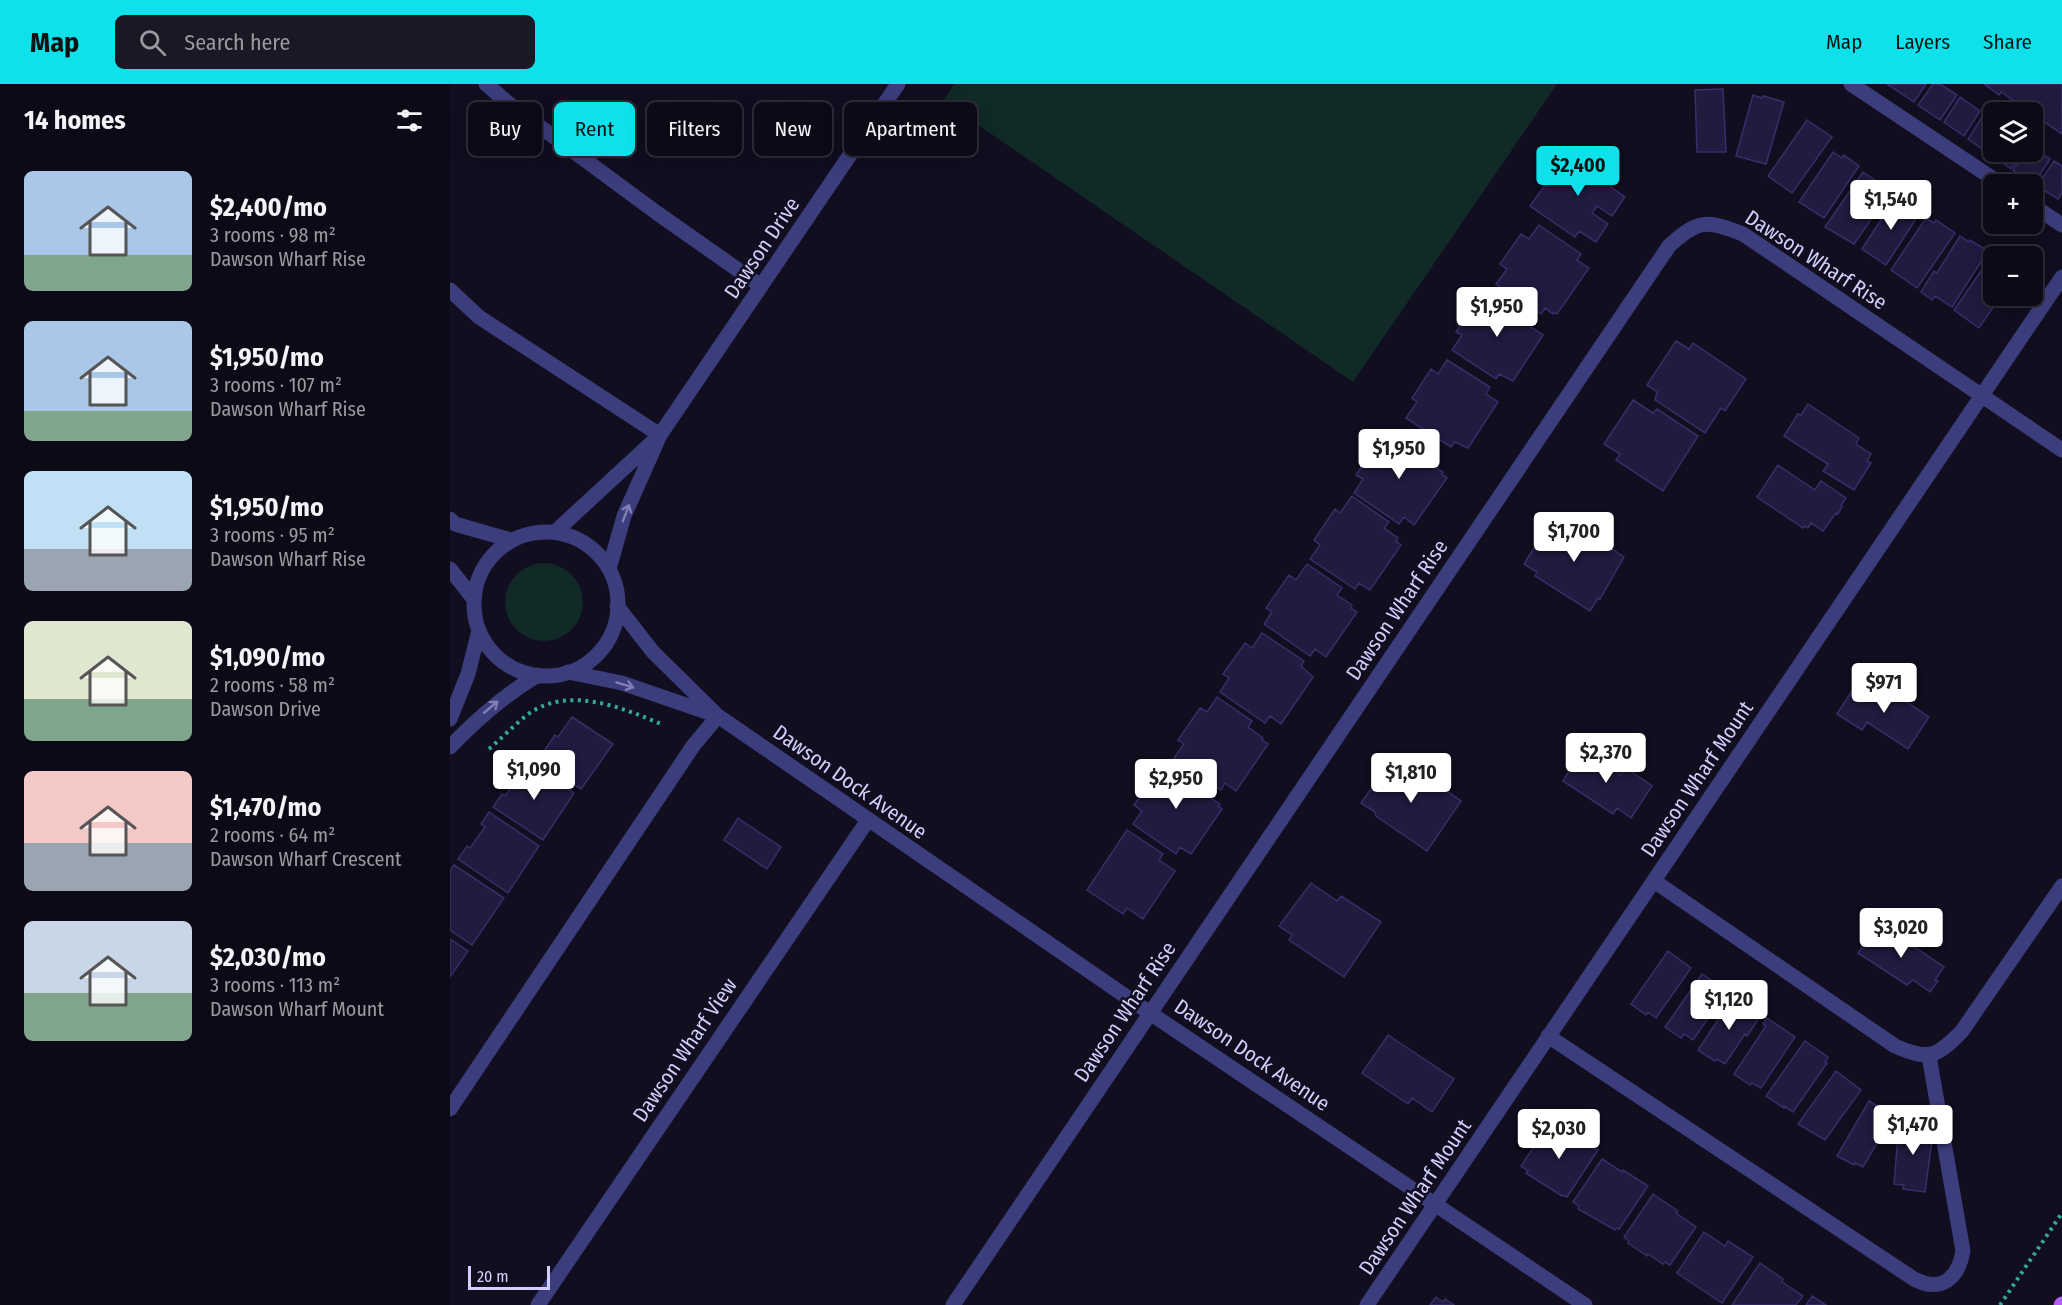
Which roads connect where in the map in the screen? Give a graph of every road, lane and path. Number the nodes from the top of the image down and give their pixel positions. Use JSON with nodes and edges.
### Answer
{"nodes":[{"id":1,"x":486,"y":84,"type":"edge"},
{"id":2,"x":898,"y":84,"type":"edge"},
{"id":3,"x":1851,"y":84,"type":"edge"},
{"id":4,"x":1986,"y":174,"type":"edge"},
{"id":5,"x":2043,"y":212,"type":"edge"},
{"id":6,"x":2062,"y":225,"type":"edge"},
{"id":7,"x":2062,"y":277,"type":"edge"},
{"id":8,"x":761,"y":286,"type":"junction"},
{"id":9,"x":450,"y":290,"type":"edge"},
{"id":10,"x":1982,"y":396,"type":"junction"},
{"id":11,"x":660,"y":435,"type":"junction"},
{"id":12,"x":2062,"y":450,"type":"edge"},
{"id":13,"x":450,"y":519,"type":"edge"},
{"id":14,"x":555,"y":532,"type":"junction"},
{"id":15,"x":511,"y":540,"type":"junction"},
{"id":16,"x":450,"y":569,"type":"edge"},
{"id":17,"x":609,"y":569,"type":"junction"},
{"id":18,"x":473,"y":598,"type":"junction"},
{"id":19,"x":617,"y":606,"type":"junction"},
{"id":20,"x":479,"y":630,"type":"junction"},
{"id":21,"x":568,"y":672,"type":"junction"},
{"id":22,"x":538,"y":675,"type":"junction"},
{"id":23,"x":718,"y":716,"type":"junction"},
{"id":24,"x":450,"y":719,"type":"edge"},
{"id":25,"x":661,"y":724,"type":"dead end"},
{"id":26,"x":450,"y":747,"type":"edge"},
{"id":27,"x":489,"y":749,"type":"dead end"},
{"id":28,"x":868,"y":819,"type":"junction"},
{"id":29,"x":1654,"y":881,"type":"junction"},
{"id":30,"x":2062,"y":886,"type":"edge"},
{"id":31,"x":1150,"y":1013,"type":"junction"},
{"id":32,"x":1548,"y":1036,"type":"junction"},
{"id":33,"x":1929,"y":1056,"type":"junction"},
{"id":34,"x":450,"y":1109,"type":"edge"},
{"id":35,"x":1436,"y":1204,"type":"junction"},
{"id":36,"x":2062,"y":1213,"type":"edge"},
{"id":37,"x":538,"y":1305,"type":"edge"},
{"id":38,"x":953,"y":1305,"type":"edge"},
{"id":39,"x":1367,"y":1305,"type":"edge"},
{"id":40,"x":1585,"y":1305,"type":"edge"},
{"id":41,"x":2000,"y":1305,"type":"edge"}],
"edges":[{"from":1,"to":8,"type":"street"},
{"from":2,"to":8,"type":"street","name":"Dawson Drive"},
{"from":3,"to":4,"type":"street"},
{"from":5,"to":6,"type":"street"},
{"from":7,"to":10,"type":"street","name":"Dawson Wharf Mount"},
{"from":8,"to":11,"type":"street","name":"Dawson Drive"},
{"from":9,"to":11,"type":"street"},
{"from":10,"to":12,"type":"street","name":"Dawson Wharf Rise"},
{"from":10,"to":29,"type":"street","name":"Dawson Wharf Mount"},
{"from":10,"to":31,"type":"street","name":"Dawson Wharf Rise"},
{"from":11,"to":14,"type":"street","name":"Dawson Drive"},
{"from":17,"to":11,"type":"street","name":"Dawson Drive","one_way":true},
{"from":13,"to":15,"type":"street"},
{"from":14,"to":15,"type":"street"},
{"from":14,"to":17,"type":"street"},
{"from":15,"to":18,"type":"street"},
{"from":16,"to":18,"type":"street"},
{"from":17,"to":19,"type":"street"},
{"from":18,"to":20,"type":"street"},
{"from":19,"to":21,"type":"street"},
{"from":19,"to":23,"type":"street","name":"Dawson Dock Avenue"},
{"from":20,"to":22,"type":"street"},
{"from":20,"to":24,"type":"street"},
{"from":21,"to":22,"type":"street"},
{"from":21,"to":23,"type":"street","name":"Dawson Dock Avenue","one_way":true},
{"from":26,"to":22,"type":"street","one_way":true},
{"from":23,"to":28,"type":"street","name":"Dawson Dock Avenue"},
{"from":23,"to":34,"type":"street"},
{"from":25,"to":27,"type":"path"},
{"from":28,"to":31,"type":"street","name":"Dawson Dock Avenue"},
{"from":28,"to":37,"type":"street","name":"Dawson Wharf View"},
{"from":29,"to":32,"type":"street","name":"Dawson Wharf Mount"},
{"from":29,"to":33,"type":"street"},
{"from":30,"to":33,"type":"street"},
{"from":31,"to":35,"type":"street","name":"Dawson Dock Avenue"},
{"from":31,"to":38,"type":"street","name":"Dawson Wharf Rise"},
{"from":32,"to":33,"type":"street"},
{"from":32,"to":35,"type":"street","name":"Dawson Wharf Mount"},
{"from":35,"to":39,"type":"street","name":"Dawson Wharf Mount"},
{"from":35,"to":40,"type":"street","name":"Dawson Dock Avenue"},
{"from":36,"to":41,"type":"path"}]}
